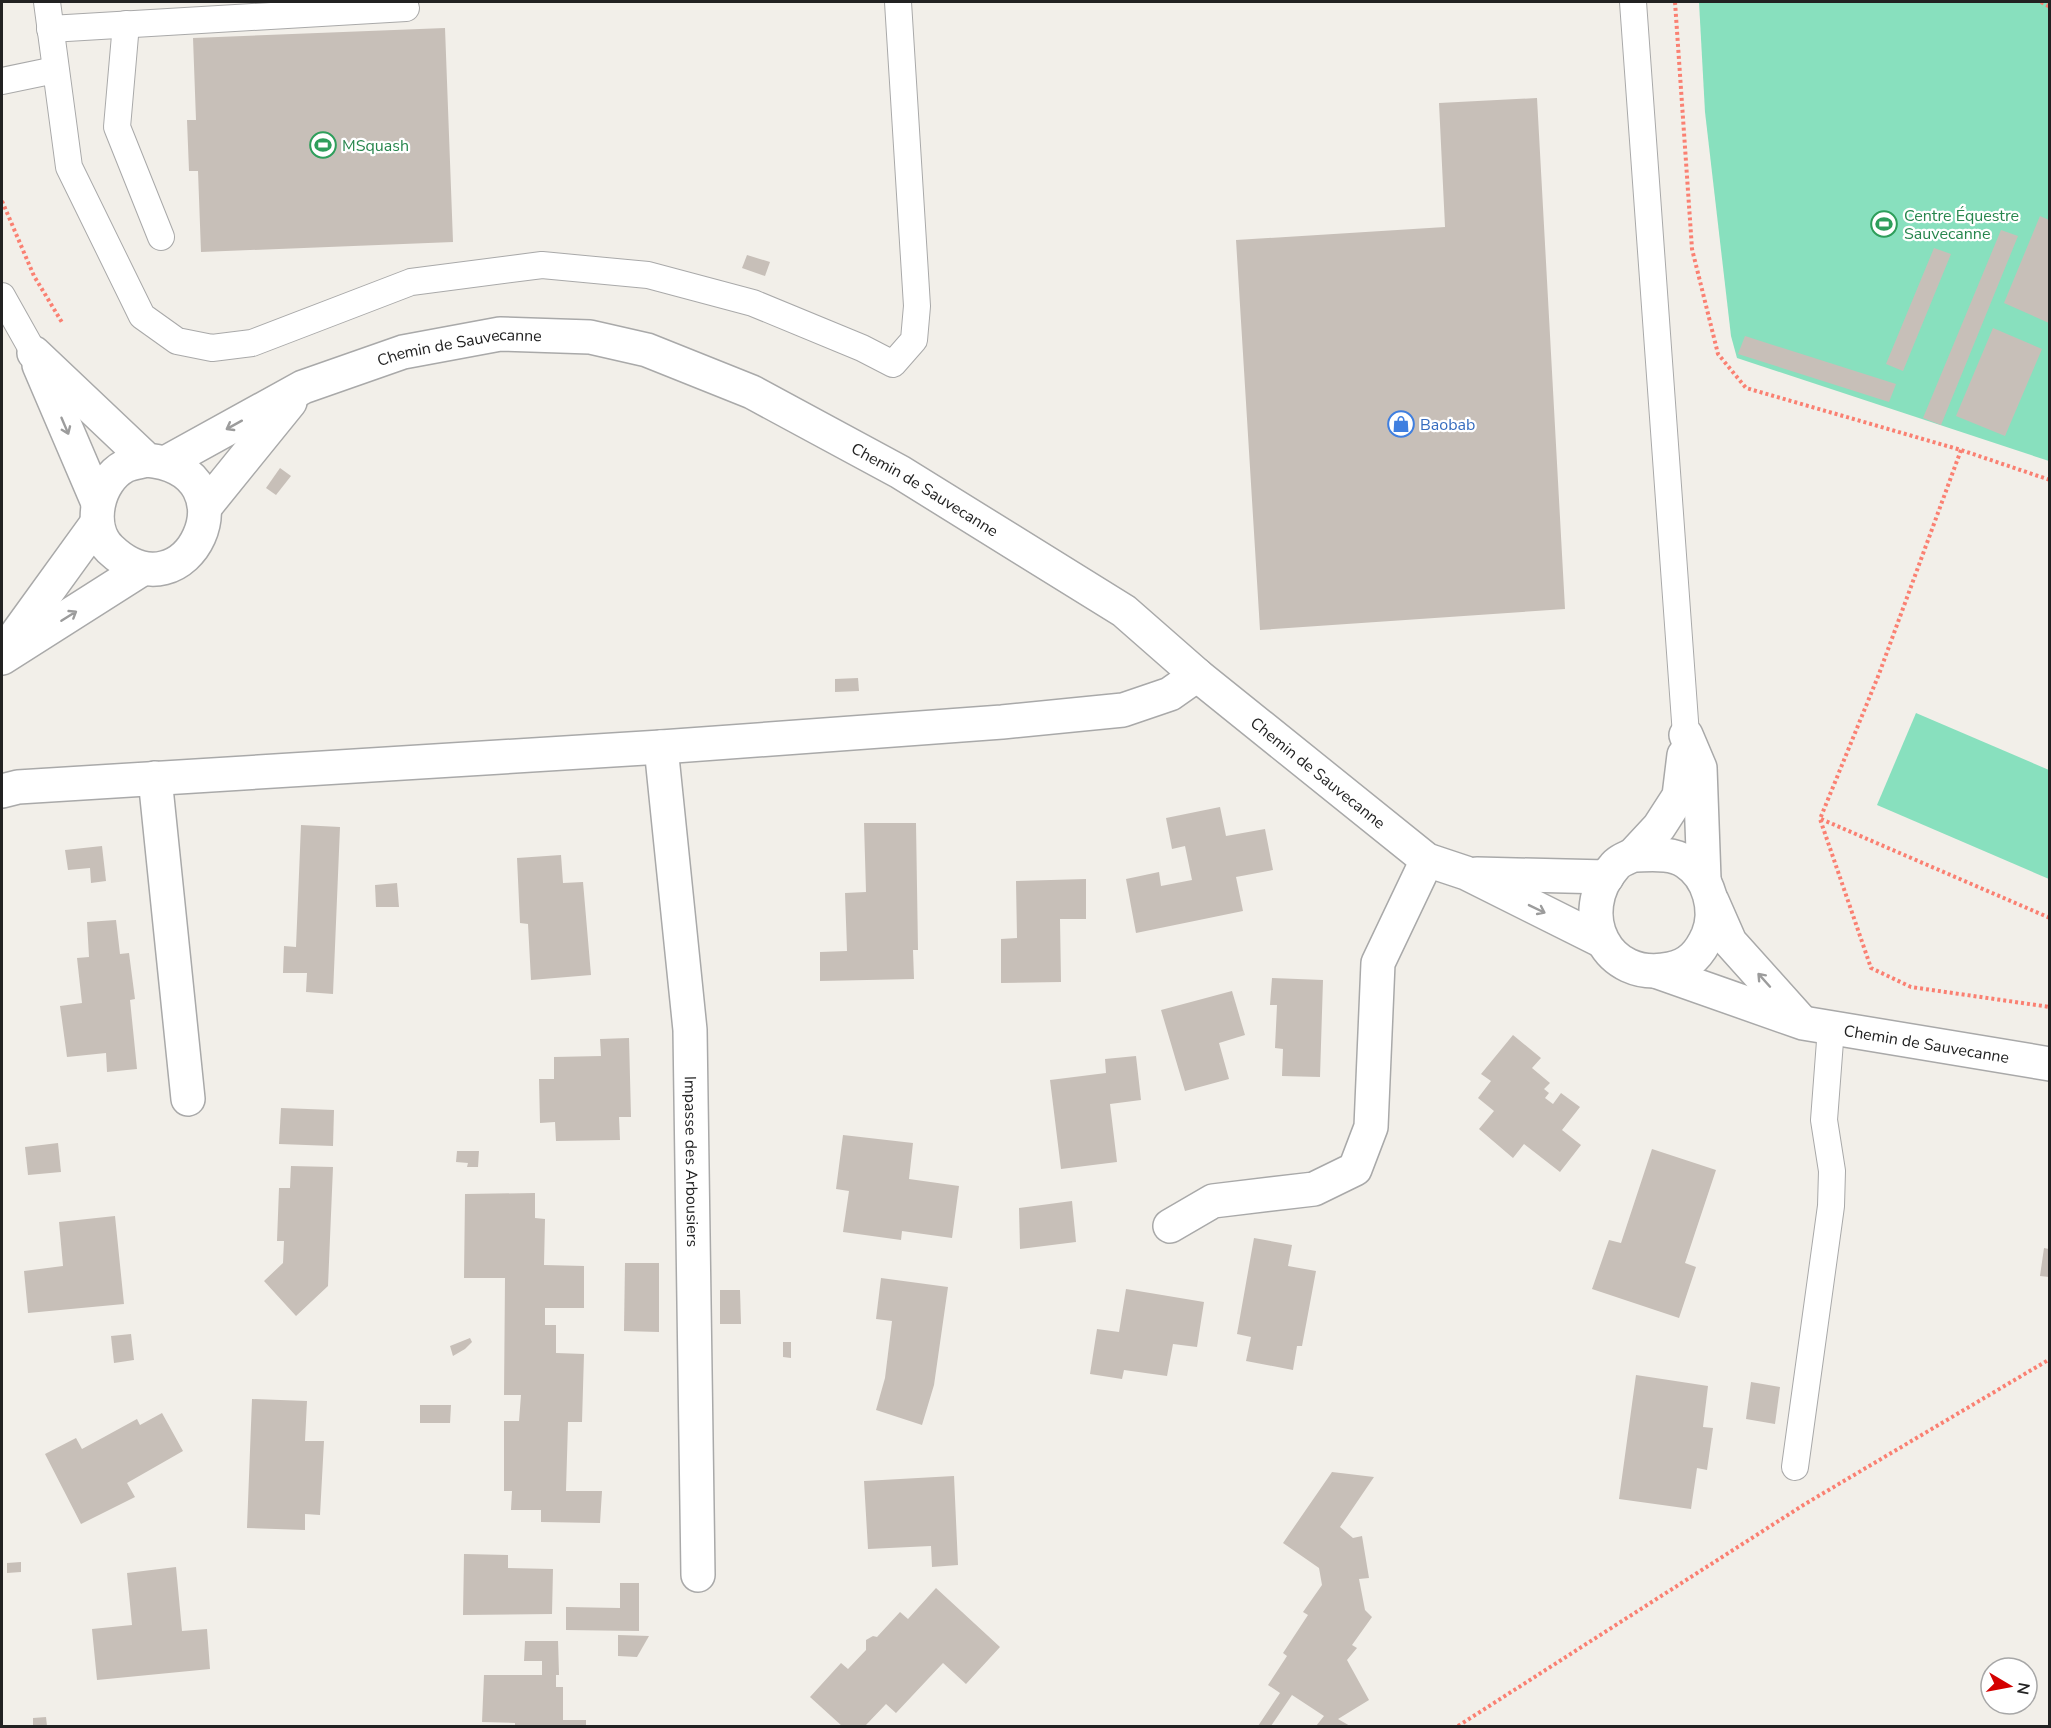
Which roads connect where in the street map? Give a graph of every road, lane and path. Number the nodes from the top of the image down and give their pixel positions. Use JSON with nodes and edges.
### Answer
{"nodes":[{"id":1,"x":47,"y":2,"type":"edge"},
{"id":2,"x":898,"y":2,"type":"edge"},
{"id":3,"x":1634,"y":2,"type":"edge"},
{"id":4,"x":1675,"y":2,"type":"edge"},
{"id":5,"x":2041,"y":2,"type":"edge"},
{"id":6,"x":2049,"y":7,"type":"edge"},
{"id":7,"x":406,"y":8,"type":"dead end"},
{"id":8,"x":126,"y":24,"type":"junction"},
{"id":9,"x":50,"y":29,"type":"junction"},
{"id":10,"x":55,"y":70,"type":"junction"},
{"id":11,"x":2,"y":81,"type":"edge"},
{"id":12,"x":161,"y":237,"type":"dead end"},
{"id":13,"x":2,"y":296,"type":"edge"},
{"id":14,"x":34,"y":353,"type":"junction"},
{"id":15,"x":303,"y":387,"type":"junction"},
{"id":16,"x":1961,"y":450,"type":"junction"},
{"id":17,"x":157,"y":461,"type":"junction"},
{"id":18,"x":2049,"y":480,"type":"edge"},
{"id":19,"x":205,"y":507,"type":"junction"},
{"id":20,"x":98,"y":513,"type":"junction"},
{"id":21,"x":142,"y":569,"type":"junction"},
{"id":22,"x":2,"y":657,"type":"edge"},
{"id":23,"x":1197,"y":675,"type":"junction"},
{"id":24,"x":1686,"y":735,"type":"junction"},
{"id":25,"x":661,"y":747,"type":"junction"},
{"id":26,"x":155,"y":778,"type":"junction"},
{"id":27,"x":2,"y":790,"type":"edge"},
{"id":28,"x":1820,"y":819,"type":"junction"},
{"id":29,"x":1633,"y":855,"type":"junction"},
{"id":30,"x":1427,"y":860,"type":"junction"},
{"id":31,"x":1466,"y":873,"type":"junction"},
{"id":32,"x":1607,"y":877,"type":"junction"},
{"id":33,"x":1708,"y":890,"type":"junction"},
{"id":34,"x":2049,"y":918,"type":"edge"},
{"id":35,"x":1602,"y":941,"type":"junction"},
{"id":36,"x":1658,"y":972,"type":"junction"},
{"id":37,"x":2049,"y":1007,"type":"edge"},
{"id":38,"x":1817,"y":1026,"type":"junction"},
{"id":39,"x":2049,"y":1064,"type":"edge"},
{"id":40,"x":188,"y":1099,"type":"dead end"},
{"id":41,"x":1170,"y":1226,"type":"dead end"},
{"id":42,"x":2049,"y":1359,"type":"edge"},
{"id":43,"x":1795,"y":1467,"type":"dead end"},
{"id":44,"x":698,"y":1575,"type":"dead end"},
{"id":45,"x":1458,"y":1726,"type":"edge"}],
"edges":[{"from":1,"to":9,"type":"lane"},
{"from":2,"to":10,"type":"lane"},
{"from":3,"to":24,"type":"lane"},
{"from":4,"to":16,"type":"path"},
{"from":5,"to":6,"type":"path"},
{"from":7,"to":8,"type":"lane"},
{"from":8,"to":9,"type":"lane"},
{"from":8,"to":12,"type":"lane"},
{"from":9,"to":10,"type":"lane"},
{"from":10,"to":11,"type":"lane"},
{"from":13,"to":14,"type":"lane"},
{"from":14,"to":17,"type":"street"},
{"from":14,"to":20,"type":"street","one_way":true},
{"from":15,"to":17,"type":"street","name":"Chemin de Sauvecanne","one_way":true},
{"from":15,"to":19,"type":"street"},
{"from":15,"to":23,"type":"street","name":"Chemin de Sauvecanne"},
{"from":16,"to":18,"type":"path"},
{"from":16,"to":28,"type":"path"},
{"from":17,"to":19,"type":"street"},
{"from":17,"to":20,"type":"street"},
{"from":19,"to":21,"type":"street"},
{"from":20,"to":21,"type":"street"},
{"from":20,"to":22,"type":"street"},
{"from":22,"to":21,"type":"street","one_way":true},
{"from":23,"to":25,"type":"street"},
{"from":23,"to":30,"type":"street","name":"Chemin de Sauvecanne"},
{"from":24,"to":29,"type":"street"},
{"from":24,"to":33,"type":"street"},
{"from":25,"to":26,"type":"street"},
{"from":25,"to":44,"type":"street","name":"Impasse des Arbousiers"},
{"from":26,"to":27,"type":"street"},
{"from":26,"to":40,"type":"street"},
{"from":28,"to":34,"type":"path"},
{"from":28,"to":37,"type":"path"},
{"from":29,"to":32,"type":"street"},
{"from":29,"to":33,"type":"street"},
{"from":30,"to":31,"type":"street","name":"Chemin de Sauvecanne"},
{"from":30,"to":41,"type":"street"},
{"from":31,"to":32,"type":"street","name":"Chemin de Sauvecanne"},
{"from":31,"to":35,"type":"street","name":"Chemin de Sauvecanne","one_way":true},
{"from":32,"to":35,"type":"street"},
{"from":33,"to":36,"type":"street"},
{"from":38,"to":33,"type":"street","one_way":true},
{"from":35,"to":36,"type":"street"},
{"from":36,"to":38,"type":"street","name":"Chemin de Sauvecanne"},
{"from":38,"to":39,"type":"street","name":"Chemin de Sauvecanne"},
{"from":38,"to":43,"type":"lane"},
{"from":42,"to":45,"type":"path"}]}
